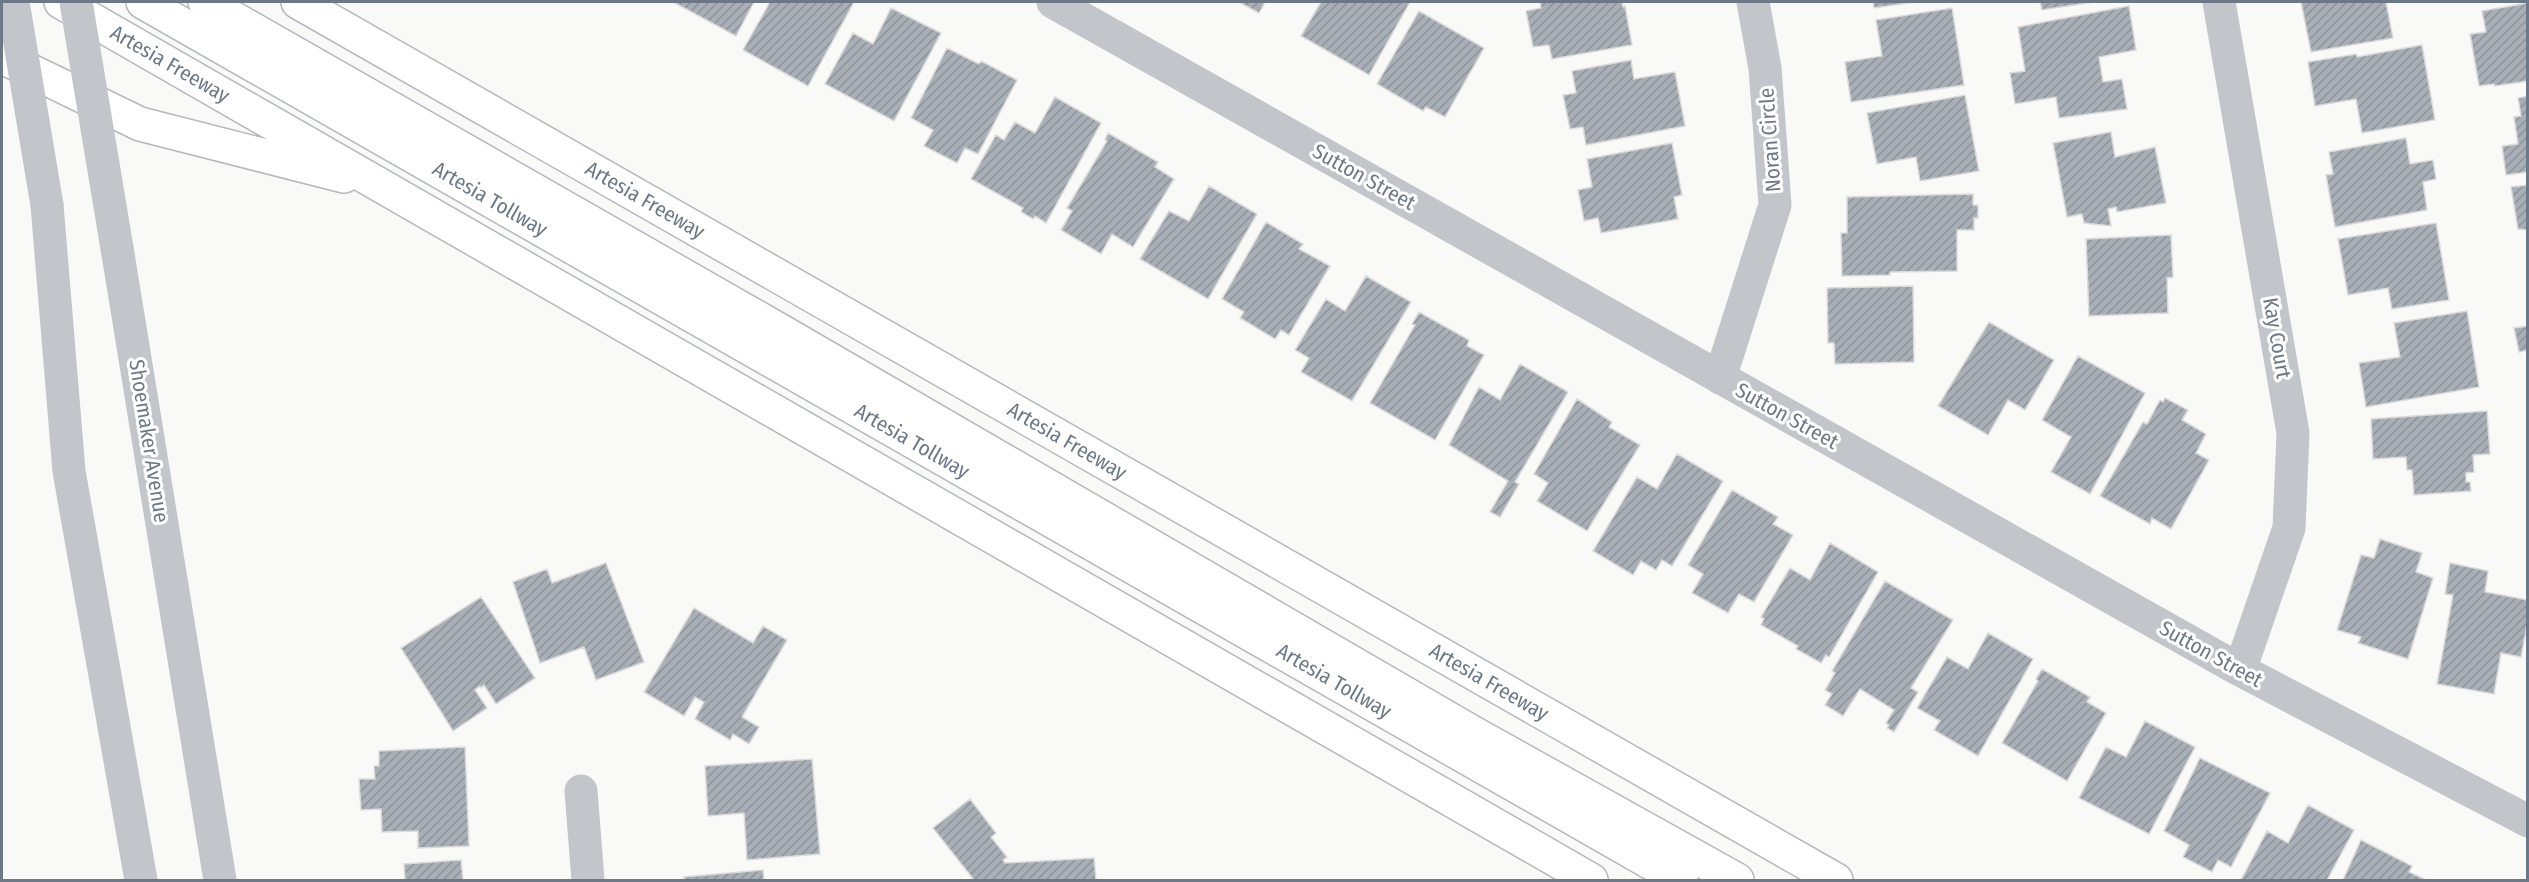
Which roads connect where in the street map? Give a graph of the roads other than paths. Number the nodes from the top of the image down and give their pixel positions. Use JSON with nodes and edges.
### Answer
{"nodes":[{"id":1,"x":13,"y":2,"type":"edge"},
{"id":2,"x":61,"y":2,"type":"edge"},
{"id":3,"x":76,"y":2,"type":"edge"},
{"id":4,"x":143,"y":2,"type":"edge"},
{"id":5,"x":205,"y":2,"type":"edge"},
{"id":6,"x":298,"y":2,"type":"edge"},
{"id":7,"x":1053,"y":2,"type":"edge"},
{"id":8,"x":1753,"y":2,"type":"edge"},
{"id":9,"x":2220,"y":2,"type":"edge"},
{"id":10,"x":2,"y":57,"type":"edge"},
{"id":11,"x":385,"y":186,"type":"junction"},
{"id":12,"x":1720,"y":378,"type":"junction"},
{"id":13,"x":2240,"y":670,"type":"junction"},
{"id":14,"x":580,"y":791,"type":"dead end"},
{"id":15,"x":2528,"y":821,"type":"edge"},
{"id":16,"x":1836,"y":879,"type":"edge"},
{"id":17,"x":141,"y":880,"type":"edge"},
{"id":18,"x":220,"y":880,"type":"edge"},
{"id":19,"x":588,"y":880,"type":"edge"},
{"id":20,"x":1591,"y":880,"type":"edge"},
{"id":21,"x":1681,"y":880,"type":"edge"},
{"id":22,"x":1737,"y":880,"type":"edge"}],
"edges":[{"from":1,"to":17,"type":"street","bridge":true},
{"from":2,"to":11,"type":"highway","name":"Artesia Freeway"},
{"from":3,"to":18,"type":"street","name":"Shoemaker Avenue","bridge":true},
{"from":4,"to":21,"type":"highway","name":"Artesia Tollway"},
{"from":5,"to":22,"type":"highway","name":"Artesia Tollway"},
{"from":6,"to":16,"type":"highway","name":"Artesia Freeway"},
{"from":7,"to":12,"type":"street","name":"Sutton Street"},
{"from":8,"to":12,"type":"street","name":"Noran Circle"},
{"from":9,"to":13,"type":"street","name":"Kay Court"},
{"from":10,"to":11,"type":"highway"},
{"from":11,"to":20,"type":"highway","name":"Artesia Freeway"},
{"from":12,"to":13,"type":"street","name":"Sutton Street"},
{"from":13,"to":15,"type":"street","name":"Sutton Street"},
{"from":14,"to":19,"type":"street"}]}
